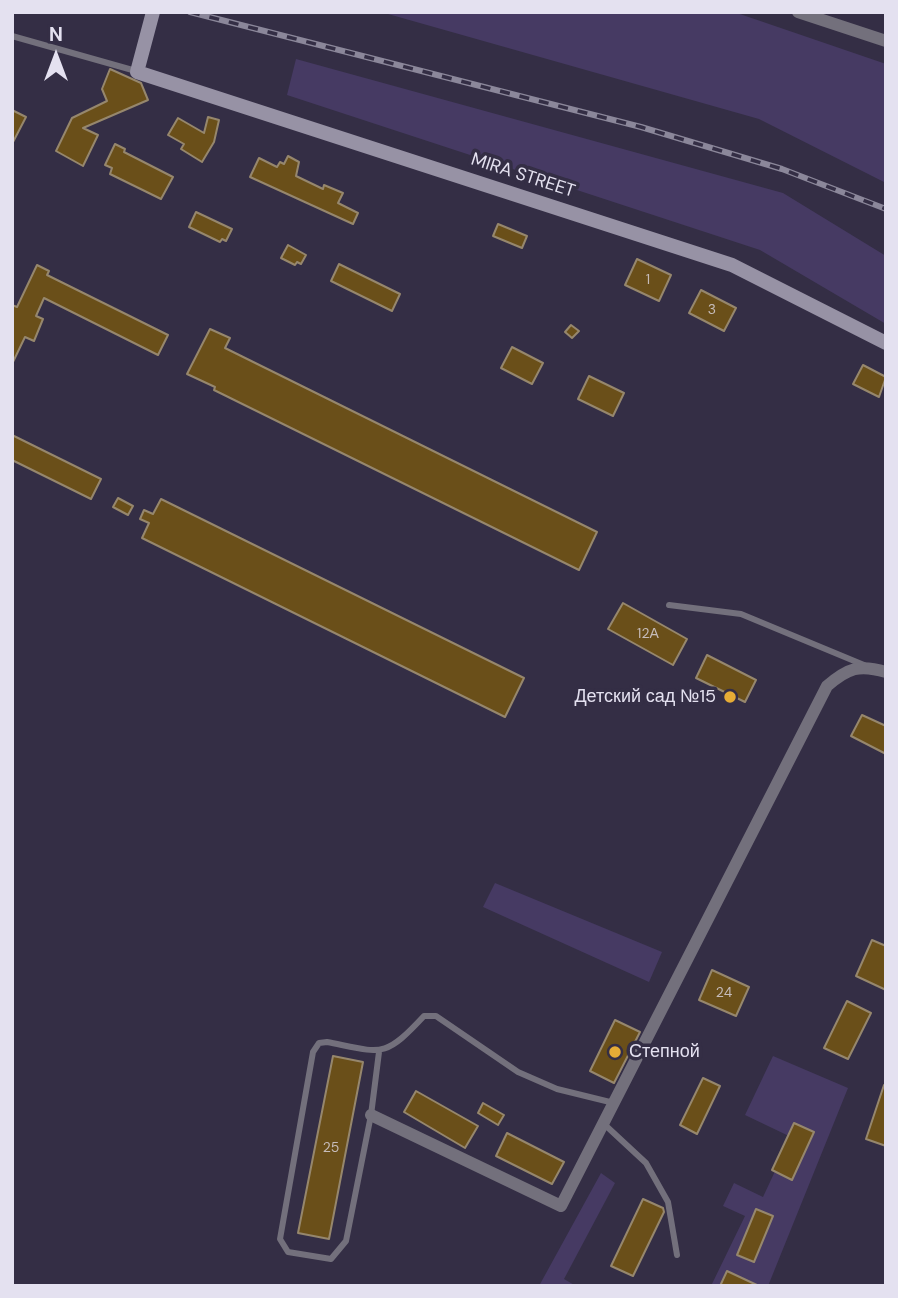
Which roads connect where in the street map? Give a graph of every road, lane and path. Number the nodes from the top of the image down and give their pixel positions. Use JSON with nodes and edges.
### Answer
{"nodes":[{"id":1,"x":153,"y":12,"type":"edge"},
{"id":2,"x":798,"y":12,"type":"edge"},
{"id":3,"x":12,"y":36,"type":"edge"},
{"id":4,"x":886,"y":41,"type":"edge"},
{"id":5,"x":137,"y":72,"type":"junction"},
{"id":6,"x":886,"y":343,"type":"edge"},
{"id":7,"x":668,"y":605,"type":"dead end"},
{"id":8,"x":866,"y":666,"type":"junction"},
{"id":9,"x":886,"y":672,"type":"edge"},
{"id":10,"x":379,"y":1052,"type":"junction"},
{"id":11,"x":615,"y":1103,"type":"junction"},
{"id":12,"x":371,"y":1115,"type":"junction"},
{"id":13,"x":604,"y":1124,"type":"junction"},
{"id":14,"x":677,"y":1255,"type":"dead end"}],
"edges":[{"from":1,"to":5,"type":"street"},
{"from":2,"to":4,"type":"street"},
{"from":3,"to":5,"type":"lane"},
{"from":5,"to":6,"type":"street","name":"MIRA STREET"},
{"from":7,"to":8,"type":"lane"},
{"from":8,"to":9,"type":"street"},
{"from":8,"to":11,"type":"street"},
{"from":10,"to":11,"type":"lane"},
{"from":10,"to":12,"type":"lane"},
{"from":10,"to":12,"type":"lane"},
{"from":11,"to":13,"type":"street"},
{"from":12,"to":13,"type":"street"},
{"from":13,"to":14,"type":"lane"}]}
